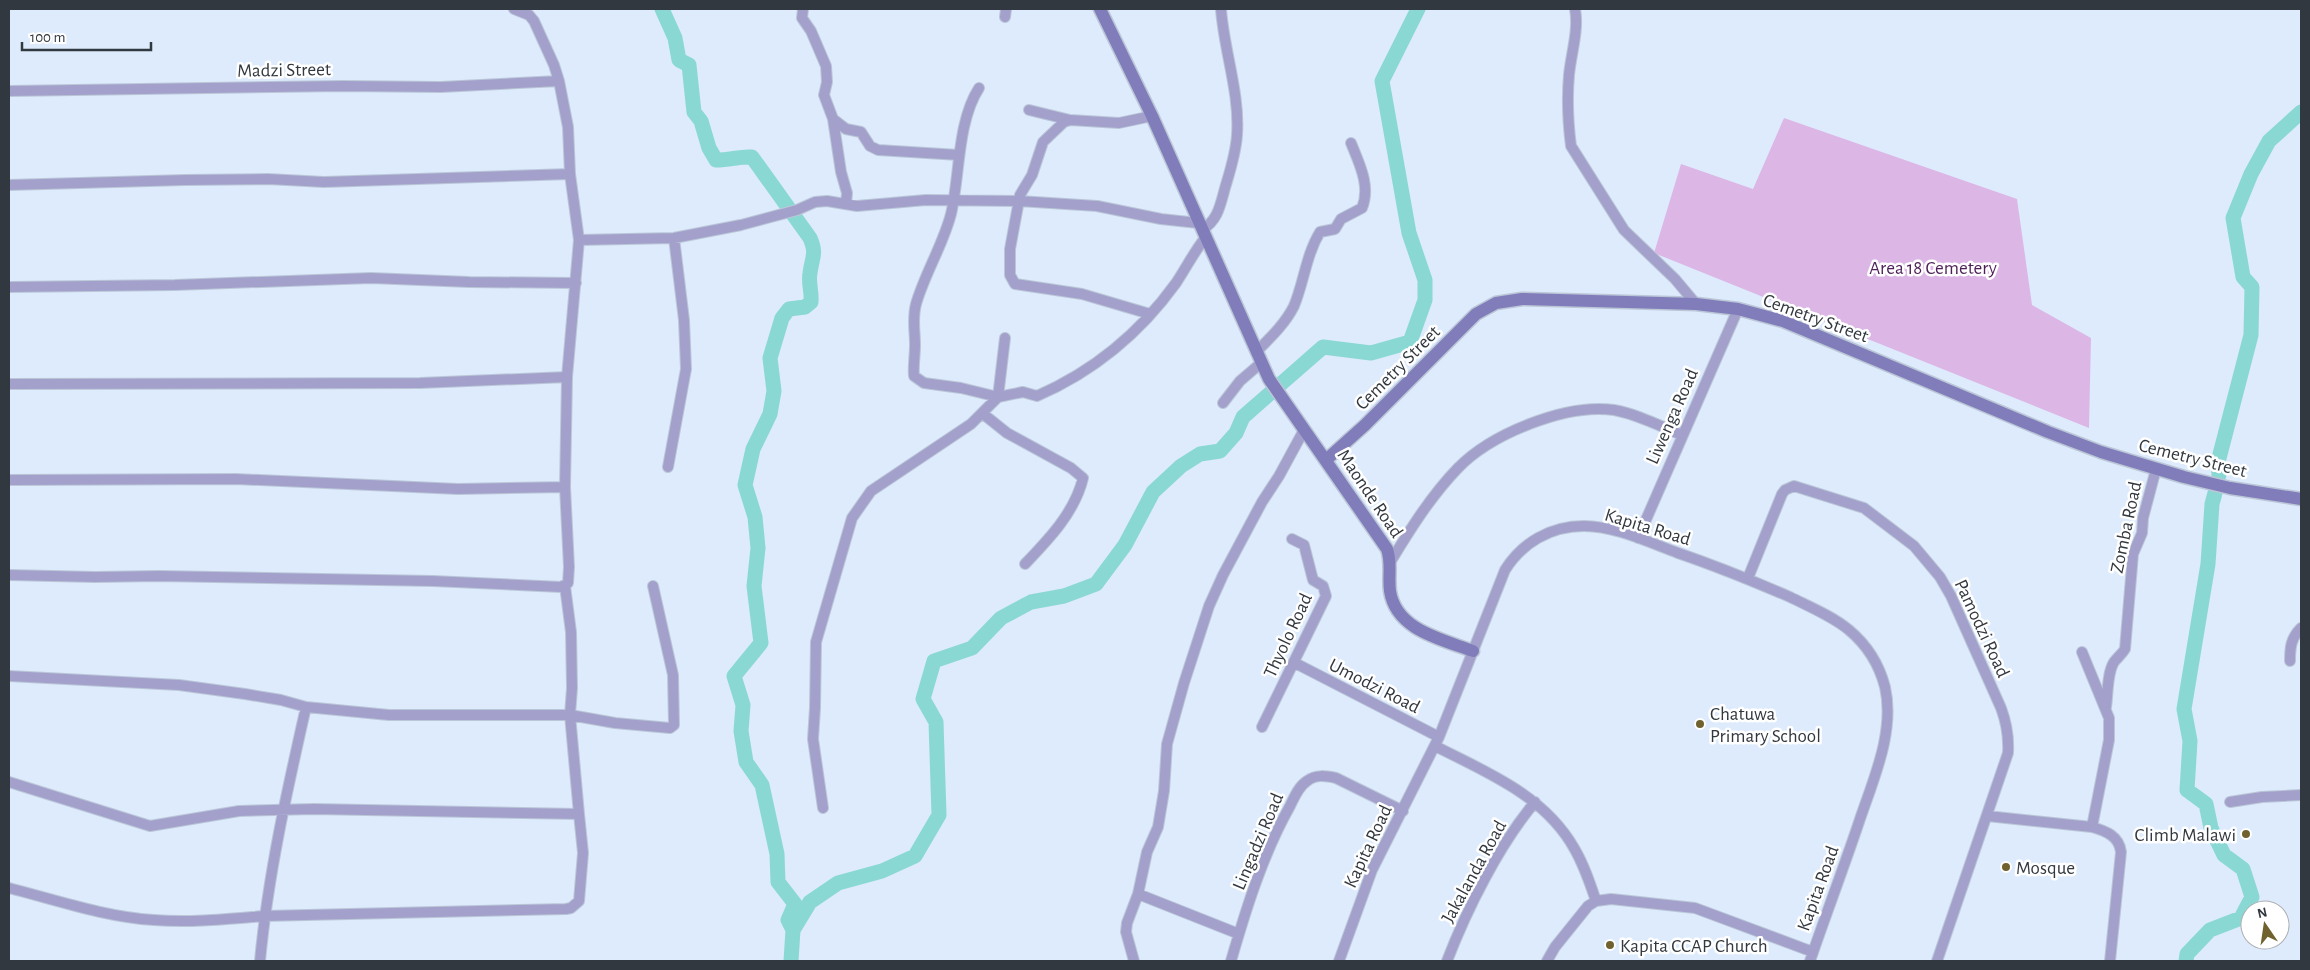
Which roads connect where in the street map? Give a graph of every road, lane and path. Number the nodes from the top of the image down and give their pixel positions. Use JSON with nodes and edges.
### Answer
{"nodes":[{"id":1,"x":514,"y":9,"type":"edge"},
{"id":2,"x":1100,"y":9,"type":"edge"},
{"id":3,"x":1221,"y":9,"type":"edge"},
{"id":4,"x":1575,"y":9,"type":"edge"},
{"id":5,"x":801,"y":10,"type":"edge"},
{"id":6,"x":530,"y":12,"type":"edge"},
{"id":7,"x":559,"y":81,"type":"junction"},
{"id":8,"x":979,"y":88,"type":"dead end"},
{"id":9,"x":9,"y":91,"type":"edge"},
{"id":10,"x":1029,"y":110,"type":"dead end"},
{"id":11,"x":1152,"y":116,"type":"junction"},
{"id":12,"x":832,"y":119,"type":"junction"},
{"id":13,"x":1070,"y":120,"type":"junction"},
{"id":14,"x":1351,"y":143,"type":"dead end"},
{"id":15,"x":959,"y":155,"type":"junction"},
{"id":16,"x":570,"y":174,"type":"junction"},
{"id":17,"x":9,"y":185,"type":"edge"},
{"id":18,"x":954,"y":200,"type":"junction"},
{"id":19,"x":1019,"y":201,"type":"junction"},
{"id":20,"x":846,"y":204,"type":"junction"},
{"id":21,"x":1202,"y":231,"type":"junction"},
{"id":22,"x":674,"y":238,"type":"junction"},
{"id":23,"x":579,"y":240,"type":"junction"},
{"id":24,"x":576,"y":283,"type":"junction"},
{"id":25,"x":9,"y":286,"type":"edge"},
{"id":26,"x":1696,"y":304,"type":"junction"},
{"id":27,"x":1738,"y":310,"type":"junction"},
{"id":28,"x":1150,"y":314,"type":"junction"},
{"id":29,"x":1005,"y":338,"type":"dead end"},
{"id":30,"x":1259,"y":358,"type":"junction"},
{"id":31,"x":567,"y":377,"type":"junction"},
{"id":32,"x":9,"y":384,"type":"edge"},
{"id":33,"x":998,"y":397,"type":"junction"},
{"id":34,"x":1223,"y":403,"type":"dead end"},
{"id":35,"x":982,"y":414,"type":"junction"},
{"id":36,"x":1304,"y":430,"type":"junction"},
{"id":37,"x":1682,"y":435,"type":"junction"},
{"id":38,"x":1326,"y":460,"type":"junction"},
{"id":39,"x":668,"y":467,"type":"dead end"},
{"id":40,"x":2156,"y":468,"type":"junction"},
{"id":41,"x":9,"y":480,"type":"edge"},
{"id":42,"x":566,"y":487,"type":"junction"},
{"id":43,"x":2301,"y":499,"type":"edge"},
{"id":44,"x":1638,"y":538,"type":"junction"},
{"id":45,"x":1292,"y":539,"type":"dead end"},
{"id":46,"x":1391,"y":561,"type":"junction"},
{"id":47,"x":1025,"y":564,"type":"dead end"},
{"id":48,"x":9,"y":575,"type":"edge"},
{"id":49,"x":1748,"y":578,"type":"junction"},
{"id":50,"x":565,"y":586,"type":"junction"},
{"id":51,"x":653,"y":586,"type":"dead end"},
{"id":52,"x":2301,"y":628,"type":"edge"},
{"id":53,"x":1472,"y":651,"type":"junction"},
{"id":54,"x":2082,"y":652,"type":"dead end"},
{"id":55,"x":2290,"y":661,"type":"dead end"},
{"id":56,"x":1295,"y":663,"type":"junction"},
{"id":57,"x":9,"y":676,"type":"edge"},
{"id":58,"x":306,"y":707,"type":"junction"},
{"id":59,"x":2106,"y":707,"type":"junction"},
{"id":60,"x":570,"y":714,"type":"junction"},
{"id":61,"x":1262,"y":727,"type":"dead end"},
{"id":62,"x":1437,"y":742,"type":"junction"},
{"id":63,"x":9,"y":782,"type":"edge"},
{"id":64,"x":2301,"y":795,"type":"edge"},
{"id":65,"x":1535,"y":802,"type":"junction"},
{"id":66,"x":2230,"y":802,"type":"dead end"},
{"id":67,"x":823,"y":808,"type":"dead end"},
{"id":68,"x":283,"y":810,"type":"junction"},
{"id":69,"x":1403,"y":812,"type":"junction"},
{"id":70,"x":579,"y":814,"type":"junction"},
{"id":71,"x":1987,"y":816,"type":"junction"},
{"id":72,"x":2092,"y":827,"type":"junction"},
{"id":73,"x":9,"y":888,"type":"edge"},
{"id":74,"x":1138,"y":894,"type":"junction"},
{"id":75,"x":1596,"y":901,"type":"junction"},
{"id":76,"x":264,"y":916,"type":"junction"},
{"id":77,"x":1239,"y":934,"type":"junction"},
{"id":78,"x":1811,"y":957,"type":"edge"},
{"id":79,"x":260,"y":961,"type":"edge"},
{"id":80,"x":1134,"y":961,"type":"edge"},
{"id":81,"x":1231,"y":961,"type":"edge"},
{"id":82,"x":1340,"y":961,"type":"edge"},
{"id":83,"x":1447,"y":961,"type":"edge"},
{"id":84,"x":1547,"y":961,"type":"edge"},
{"id":85,"x":1938,"y":961,"type":"edge"},
{"id":86,"x":2110,"y":961,"type":"edge"}],
"edges":[{"from":1,"to":6,"type":"street"},
{"from":2,"to":11,"type":"street","name":"Maonde Road"},
{"from":3,"to":21,"type":"street"},
{"from":4,"to":26,"type":"street"},
{"from":5,"to":12,"type":"street"},
{"from":6,"to":7,"type":"street"},
{"from":7,"to":9,"type":"street","name":"Madzi Street"},
{"from":7,"to":16,"type":"street"},
{"from":8,"to":15,"type":"street"},
{"from":10,"to":13,"type":"street"},
{"from":11,"to":13,"type":"street"},
{"from":11,"to":21,"type":"street","name":"Maonde Road"},
{"from":12,"to":15,"type":"street"},
{"from":12,"to":20,"type":"street"},
{"from":13,"to":19,"type":"street"},
{"from":14,"to":30,"type":"street"},
{"from":15,"to":18,"type":"street"},
{"from":16,"to":17,"type":"street"},
{"from":16,"to":23,"type":"street"},
{"from":18,"to":19,"type":"street"},
{"from":18,"to":20,"type":"street"},
{"from":18,"to":33,"type":"street"},
{"from":19,"to":21,"type":"street"},
{"from":19,"to":28,"type":"street"},
{"from":20,"to":22,"type":"street"},
{"from":21,"to":28,"type":"street"},
{"from":21,"to":30,"type":"street","name":"Maonde Road"},
{"from":22,"to":23,"type":"street"},
{"from":22,"to":39,"type":"street"},
{"from":23,"to":24,"type":"street"},
{"from":24,"to":25,"type":"street"},
{"from":24,"to":31,"type":"street"},
{"from":26,"to":27,"type":"street","name":"Cemetry Street"},
{"from":26,"to":38,"type":"street","name":"Cemetry Street"},
{"from":27,"to":37,"type":"street","name":"Liwenga Road"},
{"from":27,"to":40,"type":"street","name":"Cemetry Street"},
{"from":28,"to":33,"type":"street"},
{"from":29,"to":33,"type":"street"},
{"from":30,"to":34,"type":"street"},
{"from":30,"to":36,"type":"street","name":"Maonde Road"},
{"from":31,"to":32,"type":"street"},
{"from":31,"to":42,"type":"street"},
{"from":33,"to":35,"type":"street"},
{"from":35,"to":47,"type":"street"},
{"from":35,"to":67,"type":"street"},
{"from":36,"to":38,"type":"street","name":"Maonde Road"},
{"from":36,"to":74,"type":"street"},
{"from":37,"to":44,"type":"street","name":"Liwenga Road"},
{"from":37,"to":46,"type":"street"},
{"from":38,"to":46,"type":"street","name":"Maonde Road"},
{"from":40,"to":43,"type":"street","name":"Cemetry Street"},
{"from":40,"to":59,"type":"street","name":"Zomba Road"},
{"from":41,"to":42,"type":"street"},
{"from":42,"to":50,"type":"street"},
{"from":44,"to":49,"type":"street","name":"Kapita Road"},
{"from":44,"to":53,"type":"street","name":"Kapita Road"},
{"from":45,"to":56,"type":"street","name":"Thyolo Road"},
{"from":46,"to":53,"type":"street","name":"Maonde Road"},
{"from":48,"to":50,"type":"street"},
{"from":49,"to":71,"type":"street","name":"Pamodzi Road"},
{"from":49,"to":78,"type":"street","name":"Kapita Road"},
{"from":50,"to":60,"type":"street"},
{"from":51,"to":60,"type":"street"},
{"from":52,"to":55,"type":"street"},
{"from":53,"to":62,"type":"street","name":"Kapita Road"},
{"from":54,"to":59,"type":"street","name":"Zomba Road"},
{"from":56,"to":61,"type":"street","name":"Thyolo Road"},
{"from":56,"to":62,"type":"street","name":"Umodzi Road"},
{"from":57,"to":58,"type":"street"},
{"from":58,"to":60,"type":"street"},
{"from":58,"to":68,"type":"street"},
{"from":59,"to":72,"type":"street","name":"Zomba Road"},
{"from":60,"to":70,"type":"street"},
{"from":62,"to":65,"type":"street","name":"Umodzi Road"},
{"from":62,"to":69,"type":"street","name":"Kapita Road"},
{"from":63,"to":68,"type":"street"},
{"from":64,"to":66,"type":"street"},
{"from":65,"to":75,"type":"street","name":"Umodzi Road"},
{"from":65,"to":83,"type":"street","name":"Jakalanda Road"},
{"from":68,"to":70,"type":"street"},
{"from":68,"to":76,"type":"street"},
{"from":69,"to":77,"type":"street","name":"Lingadzi Road"},
{"from":69,"to":82,"type":"street","name":"Kapita Road"},
{"from":70,"to":76,"type":"street"},
{"from":71,"to":72,"type":"street"},
{"from":71,"to":85,"type":"street","name":"Pamodzi Road"},
{"from":72,"to":86,"type":"street"},
{"from":73,"to":76,"type":"street"},
{"from":74,"to":77,"type":"street"},
{"from":74,"to":80,"type":"street"},
{"from":75,"to":78,"type":"street"},
{"from":75,"to":84,"type":"street"},
{"from":76,"to":79,"type":"street"},
{"from":77,"to":81,"type":"street","name":"Lingadzi Road"}]}
